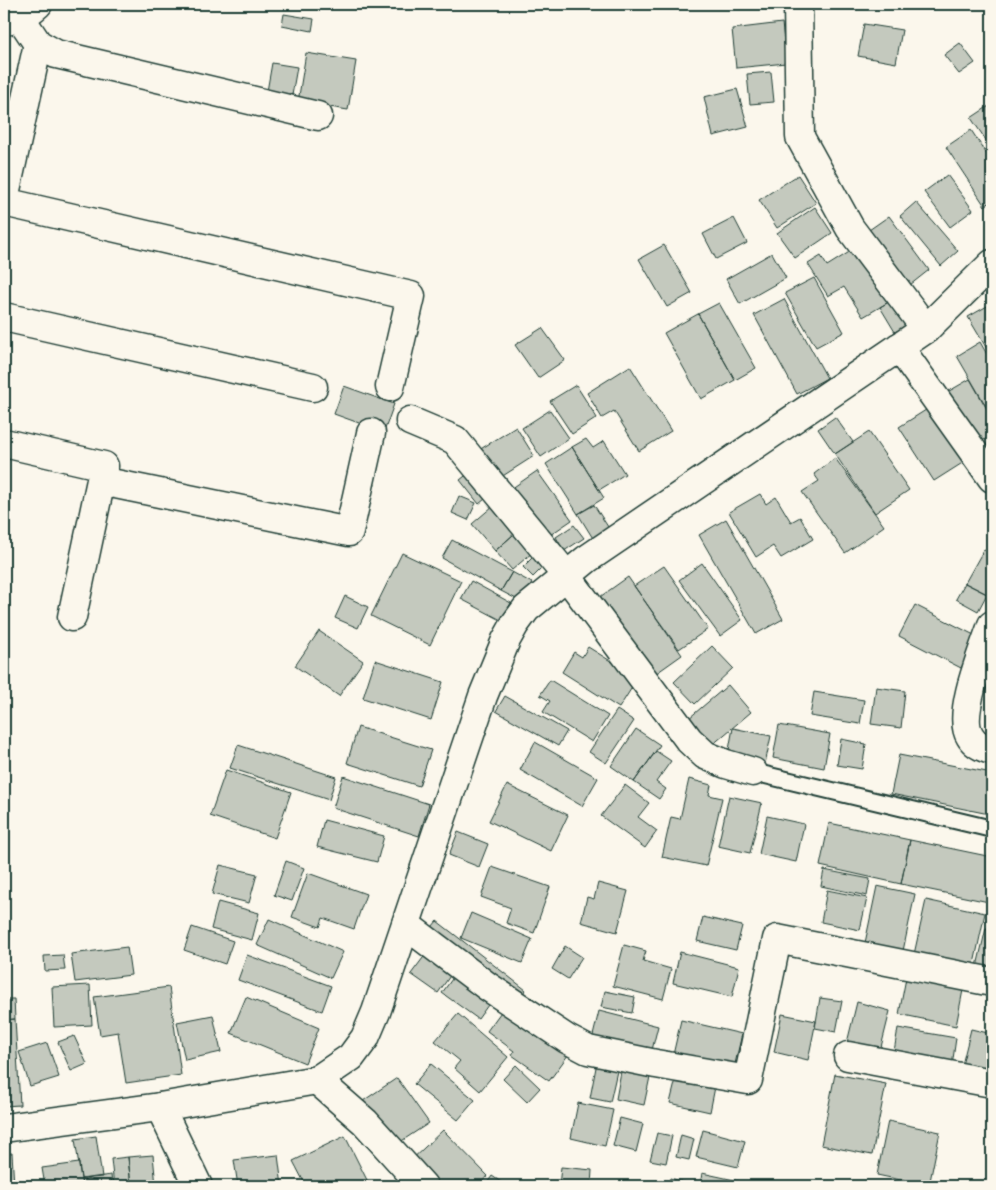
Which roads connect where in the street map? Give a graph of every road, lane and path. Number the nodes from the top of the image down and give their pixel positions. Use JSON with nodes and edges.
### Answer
{"nodes":[{"id":1,"x":798,"y":4,"type":"edge"},
{"id":2,"x":21,"y":14,"type":"edge"},
{"id":3,"x":38,"y":44,"type":"junction"},
{"id":4,"x":318,"y":116,"type":"dead end"},
{"id":5,"x":4,"y":200,"type":"edge"},
{"id":6,"x":992,"y":264,"type":"edge"},
{"id":7,"x":4,"y":317,"type":"edge"},
{"id":8,"x":926,"y":329,"type":"junction"},
{"id":9,"x":899,"y":347,"type":"junction"},
{"id":10,"x":313,"y":387,"type":"dead end"},
{"id":11,"x":390,"y":387,"type":"dead end"},
{"id":12,"x":410,"y":421,"type":"dead end"},
{"id":13,"x":371,"y":432,"type":"dead end"},
{"id":14,"x":4,"y":443,"type":"edge"},
{"id":15,"x":992,"y":478,"type":"edge"},
{"id":16,"x":102,"y":481,"type":"junction"},
{"id":17,"x":566,"y":575,"type":"junction"},
{"id":18,"x":72,"y":617,"type":"dead end"},
{"id":19,"x":992,"y":625,"type":"edge"},
{"id":20,"x":992,"y":750,"type":"edge"},
{"id":21,"x":753,"y":772,"type":"joint"},
{"id":22,"x":992,"y":829,"type":"edge"},
{"id":23,"x":406,"y":925,"type":"junction"},
{"id":24,"x":992,"y":982,"type":"edge"},
{"id":25,"x":848,"y":1056,"type":"dead end"},
{"id":26,"x":317,"y":1080,"type":"junction"},
{"id":27,"x":992,"y":1083,"type":"edge"},
{"id":28,"x":160,"y":1107,"type":"junction"},
{"id":29,"x":4,"y":1128,"type":"edge"},
{"id":30,"x":198,"y":1186,"type":"edge"},
{"id":31,"x":423,"y":1186,"type":"edge"}],
"edges":[{"from":1,"to":8,"type":"street"},
{"from":2,"to":3,"type":"street"},
{"from":3,"to":4,"type":"street"},
{"from":3,"to":5,"type":"street"},
{"from":5,"to":11,"type":"street"},
{"from":6,"to":8,"type":"street"},
{"from":7,"to":10,"type":"street"},
{"from":8,"to":9,"type":"street"},
{"from":9,"to":15,"type":"street"},
{"from":9,"to":17,"type":"street"},
{"from":12,"to":17,"type":"street"},
{"from":13,"to":16,"type":"street"},
{"from":14,"to":16,"type":"street"},
{"from":16,"to":18,"type":"street"},
{"from":17,"to":21,"type":"street"},
{"from":17,"to":23,"type":"street"},
{"from":19,"to":20,"type":"street"},
{"from":21,"to":22,"type":"lane"},
{"from":23,"to":24,"type":"street"},
{"from":23,"to":26,"type":"street"},
{"from":25,"to":27,"type":"street"},
{"from":26,"to":28,"type":"street"},
{"from":26,"to":31,"type":"street"},
{"from":28,"to":29,"type":"street"},
{"from":28,"to":30,"type":"street"}]}
